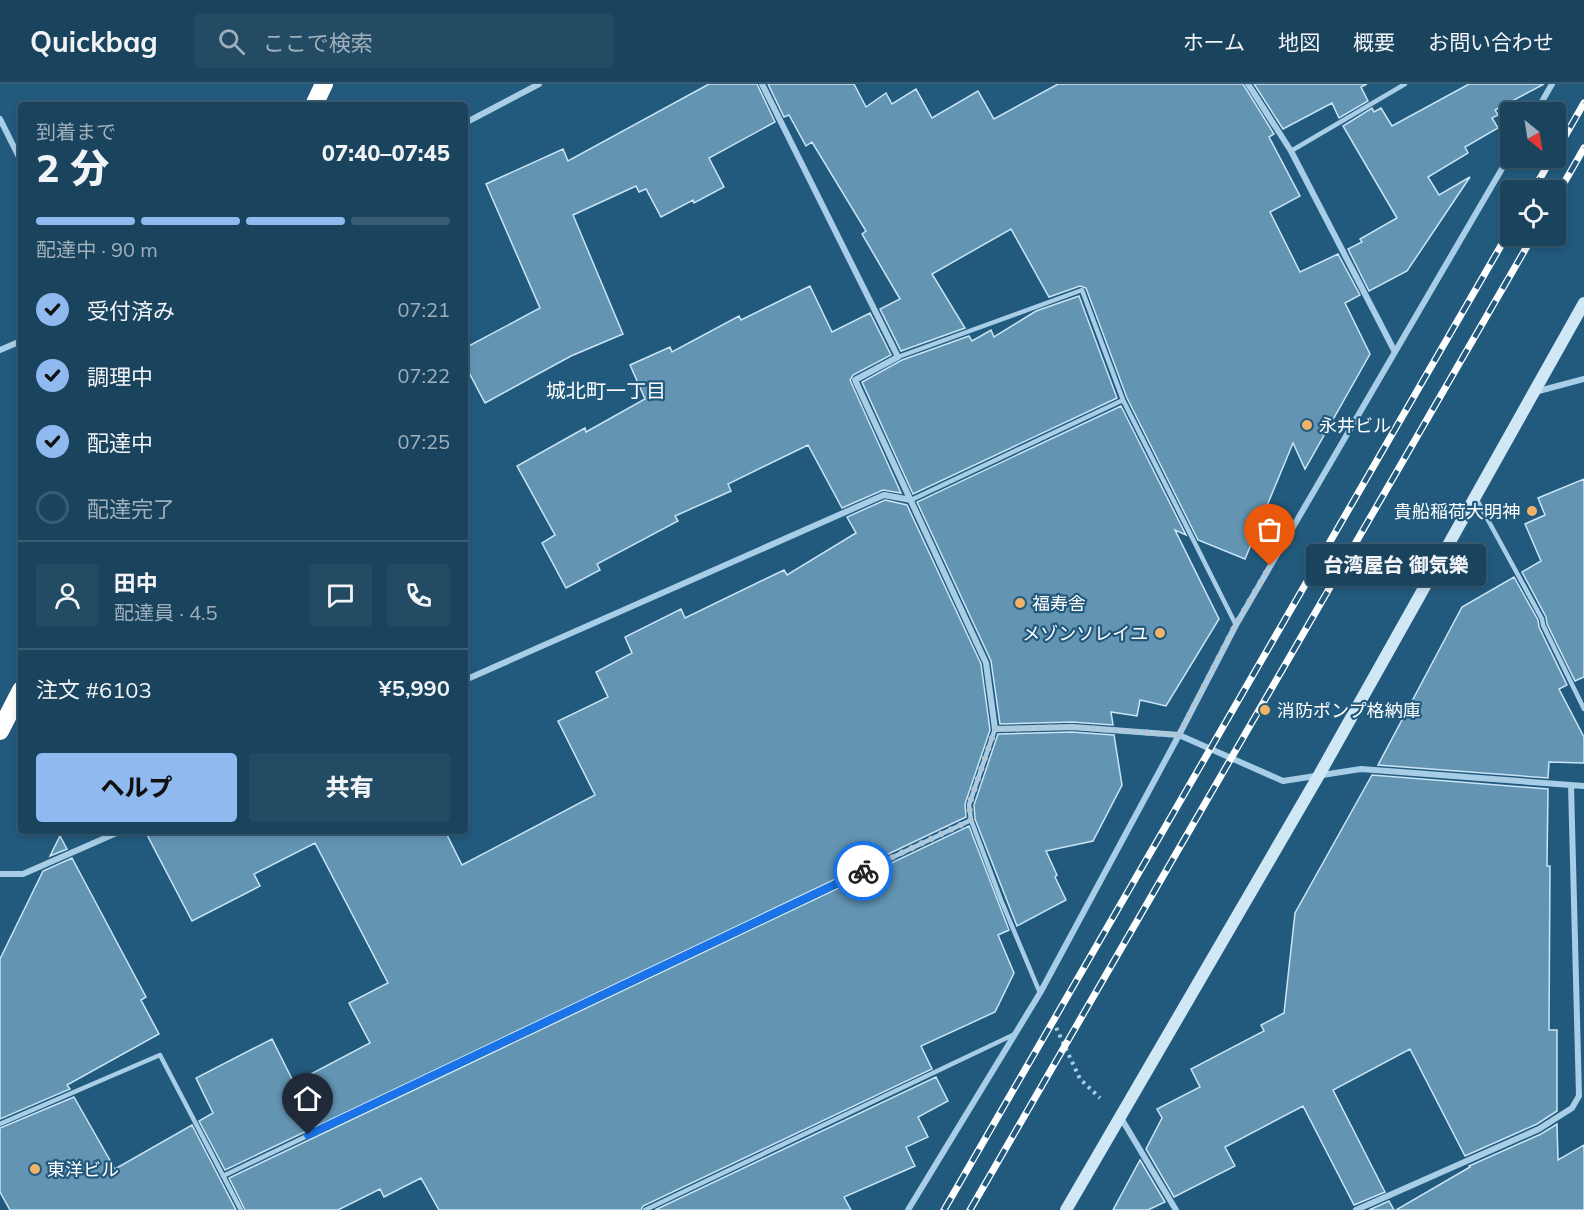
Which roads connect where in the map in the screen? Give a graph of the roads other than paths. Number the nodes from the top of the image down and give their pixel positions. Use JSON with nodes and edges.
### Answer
{"nodes":[{"id":1,"x":324,"y":84,"type":"edge"},
{"id":2,"x":539,"y":84,"type":"edge"},
{"id":3,"x":762,"y":84,"type":"edge"},
{"id":4,"x":1248,"y":84,"type":"edge"},
{"id":5,"x":1405,"y":84,"type":"edge"},
{"id":6,"x":1552,"y":84,"type":"edge"},
{"id":7,"x":315,"y":102,"type":"edge"},
{"id":8,"x":1542,"y":102,"type":"edge"},
{"id":9,"x":0,"y":119,"type":"edge"},
{"id":10,"x":468,"y":121,"type":"edge"},
{"id":11,"x":1291,"y":152,"type":"junction"},
{"id":12,"x":18,"y":155,"type":"edge"},
{"id":13,"x":1502,"y":168,"type":"edge"},
{"id":14,"x":1584,"y":303,"type":"edge"},
{"id":15,"x":18,"y":342,"type":"edge"},
{"id":16,"x":0,"y":350,"type":"edge"},
{"id":17,"x":1395,"y":352,"type":"junction"},
{"id":18,"x":898,"y":357,"type":"junction"},
{"id":19,"x":1584,"y":379,"type":"edge"},
{"id":20,"x":1533,"y":393,"type":"junction"},
{"id":21,"x":1123,"y":400,"type":"junction"},
{"id":22,"x":1475,"y":497,"type":"junction"},
{"id":23,"x":911,"y":500,"type":"junction"},
{"id":24,"x":1236,"y":624,"type":"junction"},
{"id":25,"x":468,"y":679,"type":"edge"},
{"id":26,"x":18,"y":696,"type":"edge"},
{"id":27,"x":1584,"y":709,"type":"edge"},
{"id":28,"x":995,"y":729,"type":"junction"},
{"id":29,"x":0,"y":731,"type":"edge"},
{"id":30,"x":1179,"y":735,"type":"junction"},
{"id":31,"x":1319,"y":775,"type":"junction"},
{"id":32,"x":1571,"y":785,"type":"junction"},
{"id":33,"x":1584,"y":786,"type":"edge"},
{"id":34,"x":971,"y":820,"type":"junction"},
{"id":35,"x":114,"y":834,"type":"edge"},
{"id":36,"x":0,"y":874,"type":"edge"},
{"id":37,"x":1040,"y":993,"type":"junction"},
{"id":38,"x":1015,"y":1034,"type":"junction"},
{"id":39,"x":1121,"y":1118,"type":"junction"},
{"id":40,"x":0,"y":1124,"type":"edge"},
{"id":41,"x":223,"y":1176,"type":"junction"},
{"id":42,"x":241,"y":1210,"type":"edge"},
{"id":43,"x":645,"y":1210,"type":"edge"},
{"id":44,"x":908,"y":1210,"type":"edge"},
{"id":45,"x":1066,"y":1210,"type":"edge"},
{"id":46,"x":1176,"y":1210,"type":"edge"},
{"id":47,"x":1356,"y":1210,"type":"edge"}],
"edges":[{"from":1,"to":7,"type":"highway"},
{"from":2,"to":10,"type":"street"},
{"from":3,"to":18,"type":"street"},
{"from":4,"to":11,"type":"street"},
{"from":5,"to":11,"type":"lane"},
{"from":6,"to":8,"type":"street"},
{"from":9,"to":12,"type":"street"},
{"from":11,"to":17,"type":"street"},
{"from":13,"to":17,"type":"street"},
{"from":14,"to":20,"type":"street"},
{"from":15,"to":16,"type":"street"},
{"from":17,"to":24,"type":"street"},
{"from":18,"to":21,"type":"lane"},
{"from":18,"to":23,"type":"street"},
{"from":19,"to":20,"type":"street"},
{"from":20,"to":22,"type":"street"},
{"from":21,"to":23,"type":"lane"},
{"from":21,"to":24,"type":"lane"},
{"from":22,"to":27,"type":"lane"},
{"from":22,"to":31,"type":"street"},
{"from":23,"to":25,"type":"street"},
{"from":23,"to":28,"type":"street"},
{"from":24,"to":30,"type":"street"},
{"from":26,"to":29,"type":"highway"},
{"from":28,"to":30,"type":"street"},
{"from":28,"to":34,"type":"lane"},
{"from":30,"to":31,"type":"street"},
{"from":30,"to":37,"type":"street"},
{"from":31,"to":32,"type":"street"},
{"from":31,"to":39,"type":"street"},
{"from":32,"to":33,"type":"street"},
{"from":32,"to":47,"type":"street"},
{"from":34,"to":37,"type":"lane"},
{"from":34,"to":41,"type":"lane"},
{"from":35,"to":36,"type":"street"},
{"from":37,"to":38,"type":"street"},
{"from":38,"to":43,"type":"lane"},
{"from":38,"to":44,"type":"street"},
{"from":39,"to":45,"type":"street"},
{"from":39,"to":46,"type":"street"},
{"from":40,"to":41,"type":"lane"},
{"from":41,"to":42,"type":"lane"}]}
